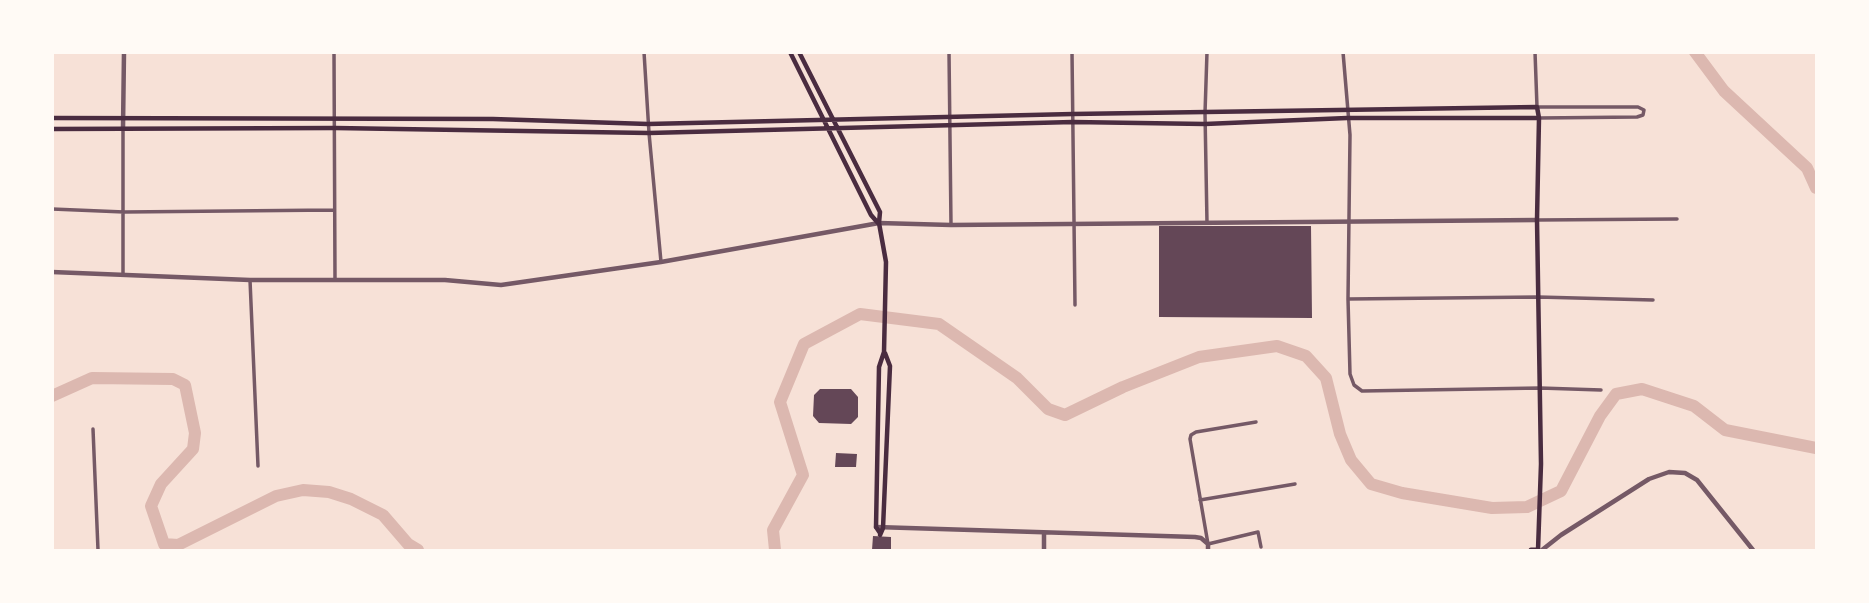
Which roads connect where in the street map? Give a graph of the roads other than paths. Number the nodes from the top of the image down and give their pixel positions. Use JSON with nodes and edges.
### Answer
{"nodes":[{"id":1,"x":124,"y":52,"type":"edge"},
{"id":2,"x":334,"y":52,"type":"edge"},
{"id":3,"x":644,"y":52,"type":"edge"},
{"id":4,"x":790,"y":52,"type":"edge"},
{"id":5,"x":799,"y":52,"type":"edge"},
{"id":6,"x":949,"y":52,"type":"edge"},
{"id":7,"x":1072,"y":52,"type":"edge"},
{"id":8,"x":1207,"y":52,"type":"edge"},
{"id":9,"x":1343,"y":52,"type":"edge"},
{"id":10,"x":1535,"y":52,"type":"edge"},
{"id":11,"x":810,"y":74,"type":"junction"},
{"id":12,"x":803,"y":78,"type":"junction"},
{"id":13,"x":1537,"y":107,"type":"junction"},
{"id":14,"x":1347,"y":110,"type":"junction"},
{"id":15,"x":1205,"y":113,"type":"junction"},
{"id":16,"x":1073,"y":114,"type":"junction"},
{"id":17,"x":123,"y":116,"type":"junction"},
{"id":18,"x":52,"y":118,"type":"edge"},
{"id":19,"x":63,"y":118,"type":"junction"},
{"id":20,"x":951,"y":118,"type":"junction"},
{"id":21,"x":1347,"y":118,"type":"junction"},
{"id":22,"x":1539,"y":118,"type":"junction"},
{"id":23,"x":334,"y":120,"type":"junction"},
{"id":24,"x":823,"y":120,"type":"junction"},
{"id":25,"x":834,"y":120,"type":"junction"},
{"id":26,"x":758,"y":121,"type":"junction"},
{"id":27,"x":1073,"y":122,"type":"junction"},
{"id":28,"x":648,"y":124,"type":"junction"},
{"id":29,"x":1205,"y":124,"type":"junction"},
{"id":30,"x":951,"y":127,"type":"junction"},
{"id":31,"x":123,"y":128,"type":"junction"},
{"id":32,"x":335,"y":128,"type":"junction"},
{"id":33,"x":828,"y":128,"type":"junction"},
{"id":34,"x":837,"y":128,"type":"junction"},
{"id":35,"x":52,"y":129,"type":"edge"},
{"id":36,"x":61,"y":129,"type":"junction"},
{"id":37,"x":758,"y":130,"type":"junction"},
{"id":38,"x":649,"y":133,"type":"junction"},
{"id":39,"x":858,"y":170,"type":"junction"},
{"id":40,"x":851,"y":173,"type":"junction"},
{"id":41,"x":52,"y":209,"type":"edge"},
{"id":42,"x":334,"y":210,"type":"junction"},
{"id":43,"x":124,"y":212,"type":"junction"},
{"id":44,"x":1677,"y":219,"type":"dead end"},
{"id":45,"x":1348,"y":220,"type":"junction"},
{"id":46,"x":1537,"y":220,"type":"junction"},
{"id":47,"x":879,"y":223,"type":"junction"},
{"id":48,"x":1207,"y":223,"type":"junction"},
{"id":49,"x":1076,"y":224,"type":"junction"},
{"id":50,"x":951,"y":225,"type":"junction"},
{"id":51,"x":661,"y":262,"type":"junction"},
{"id":52,"x":52,"y":272,"type":"edge"},
{"id":53,"x":123,"y":274,"type":"junction"},
{"id":54,"x":335,"y":279,"type":"junction"},
{"id":55,"x":250,"y":280,"type":"junction"},
{"id":56,"x":1538,"y":298,"type":"junction"},
{"id":57,"x":1348,"y":299,"type":"junction"},
{"id":58,"x":1653,"y":300,"type":"dead end"},
{"id":59,"x":1076,"y":305,"type":"dead end"},
{"id":60,"x":884,"y":352,"type":"junction"},
{"id":61,"x":1540,"y":388,"type":"junction"},
{"id":62,"x":1601,"y":390,"type":"dead end"},
{"id":63,"x":1256,"y":422,"type":"dead end"},
{"id":64,"x":93,"y":429,"type":"dead end"},
{"id":65,"x":878,"y":429,"type":"junction"},
{"id":66,"x":887,"y":431,"type":"junction"},
{"id":67,"x":258,"y":466,"type":"dead end"},
{"id":68,"x":1295,"y":484,"type":"dead end"},
{"id":69,"x":1200,"y":500,"type":"junction"},
{"id":70,"x":1538,"y":531,"type":"junction"},
{"id":71,"x":881,"y":532,"type":"junction"},
{"id":72,"x":1044,"y":533,"type":"junction"},
{"id":73,"x":1208,"y":547,"type":"edge"},
{"id":74,"x":1261,"y":547,"type":"dead end"},
{"id":75,"x":1531,"y":550,"type":"edge"},
{"id":76,"x":98,"y":551,"type":"edge"},
{"id":77,"x":1044,"y":551,"type":"edge"},
{"id":78,"x":1539,"y":551,"type":"edge"},
{"id":79,"x":1753,"y":551,"type":"edge"}],
"edges":[{"from":1,"to":17,"type":"street"},
{"from":2,"to":23,"type":"street"},
{"from":3,"to":28,"type":"street"},
{"from":4,"to":12,"type":"main road"},
{"from":5,"to":11,"type":"main road"},
{"from":6,"to":20,"type":"street"},
{"from":7,"to":16,"type":"street"},
{"from":8,"to":15,"type":"street"},
{"from":9,"to":14,"type":"street"},
{"from":10,"to":13,"type":"street"},
{"from":11,"to":12,"type":"main road"},
{"from":11,"to":25,"type":"main road"},
{"from":12,"to":24,"type":"main road"},
{"from":13,"to":14,"type":"main road"},
{"from":13,"to":22,"type":"main road"},
{"from":13,"to":22,"type":"street"},
{"from":14,"to":15,"type":"main road"},
{"from":14,"to":21,"type":"street"},
{"from":15,"to":16,"type":"main road"},
{"from":15,"to":29,"type":"street"},
{"from":16,"to":20,"type":"main road"},
{"from":16,"to":27,"type":"street"},
{"from":17,"to":19,"type":"main road"},
{"from":17,"to":23,"type":"main road"},
{"from":17,"to":31,"type":"street"},
{"from":18,"to":19,"type":"main road"},
{"from":19,"to":36,"type":"main road"},
{"from":20,"to":25,"type":"main road"},
{"from":20,"to":30,"type":"street"},
{"from":21,"to":22,"type":"main road"},
{"from":21,"to":29,"type":"main road"},
{"from":21,"to":45,"type":"street"},
{"from":22,"to":46,"type":"main road"},
{"from":23,"to":28,"type":"main road"},
{"from":23,"to":32,"type":"street"},
{"from":24,"to":25,"type":"main road"},
{"from":24,"to":26,"type":"main road"},
{"from":24,"to":33,"type":"main road"},
{"from":25,"to":34,"type":"main road"},
{"from":26,"to":28,"type":"main road"},
{"from":26,"to":37,"type":"main road"},
{"from":27,"to":29,"type":"main road"},
{"from":27,"to":30,"type":"main road"},
{"from":27,"to":49,"type":"street"},
{"from":28,"to":38,"type":"street"},
{"from":29,"to":48,"type":"street"},
{"from":30,"to":34,"type":"main road"},
{"from":30,"to":50,"type":"street"},
{"from":31,"to":32,"type":"main road"},
{"from":31,"to":36,"type":"main road"},
{"from":31,"to":43,"type":"street"},
{"from":32,"to":38,"type":"main road"},
{"from":32,"to":42,"type":"street"},
{"from":33,"to":34,"type":"main road"},
{"from":33,"to":37,"type":"main road"},
{"from":33,"to":40,"type":"main road"},
{"from":34,"to":39,"type":"main road"},
{"from":35,"to":36,"type":"main road"},
{"from":37,"to":38,"type":"main road"},
{"from":38,"to":51,"type":"street"},
{"from":39,"to":40,"type":"main road"},
{"from":39,"to":47,"type":"main road"},
{"from":40,"to":47,"type":"main road"},
{"from":41,"to":43,"type":"street"},
{"from":42,"to":43,"type":"street"},
{"from":42,"to":54,"type":"street"},
{"from":43,"to":53,"type":"street"},
{"from":44,"to":46,"type":"street"},
{"from":45,"to":46,"type":"street"},
{"from":45,"to":48,"type":"street"},
{"from":45,"to":57,"type":"street"},
{"from":46,"to":56,"type":"main road"},
{"from":47,"to":50,"type":"street"},
{"from":47,"to":51,"type":"street"},
{"from":47,"to":60,"type":"main road"},
{"from":48,"to":49,"type":"street"},
{"from":49,"to":50,"type":"street"},
{"from":49,"to":59,"type":"street"},
{"from":51,"to":54,"type":"street"},
{"from":52,"to":53,"type":"street"},
{"from":53,"to":55,"type":"street"},
{"from":54,"to":55,"type":"street"},
{"from":55,"to":67,"type":"street"},
{"from":56,"to":57,"type":"street"},
{"from":56,"to":58,"type":"street"},
{"from":56,"to":61,"type":"main road"},
{"from":57,"to":61,"type":"street"},
{"from":60,"to":65,"type":"main road"},
{"from":60,"to":66,"type":"main road"},
{"from":61,"to":62,"type":"street"},
{"from":61,"to":70,"type":"main road"},
{"from":63,"to":69,"type":"street"},
{"from":64,"to":76,"type":"street"},
{"from":65,"to":66,"type":"main road"},
{"from":65,"to":71,"type":"main road"},
{"from":66,"to":71,"type":"main road"},
{"from":68,"to":69,"type":"street"},
{"from":69,"to":73,"type":"street"},
{"from":70,"to":75,"type":"main road"},
{"from":70,"to":78,"type":"main road"},
{"from":71,"to":72,"type":"street"},
{"from":72,"to":73,"type":"street"},
{"from":72,"to":77,"type":"street"},
{"from":73,"to":74,"type":"street"},
{"from":75,"to":78,"type":"main road"},
{"from":78,"to":79,"type":"street"}]}
